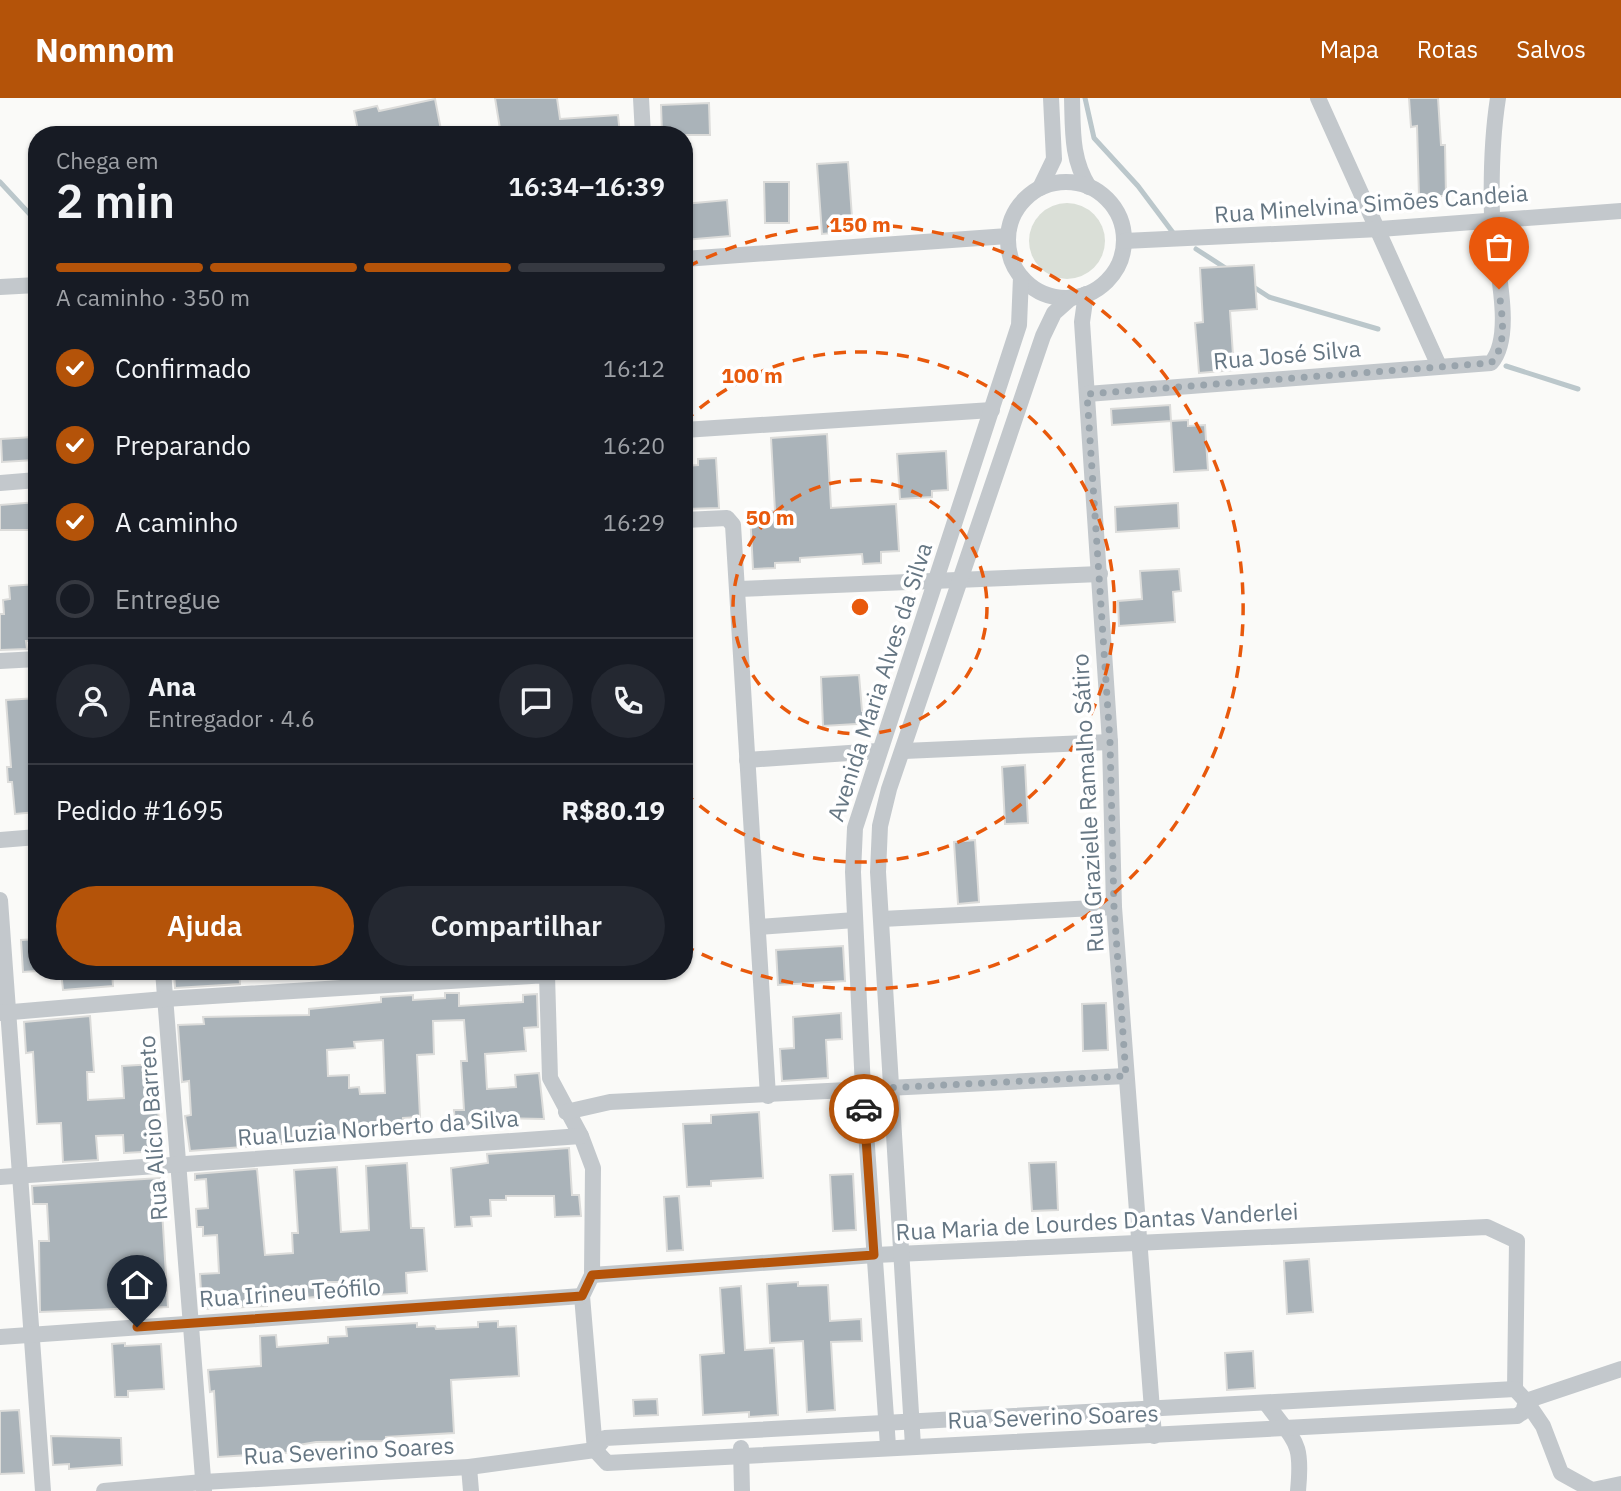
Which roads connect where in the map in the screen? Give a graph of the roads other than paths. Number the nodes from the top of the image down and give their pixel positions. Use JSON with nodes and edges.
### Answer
{"nodes":[{"id":1,"x":641,"y":98,"type":"edge"},
{"id":2,"x":1051,"y":98,"type":"edge"},
{"id":3,"x":1072,"y":98,"type":"edge"},
{"id":4,"x":1318,"y":98,"type":"edge"},
{"id":5,"x":1498,"y":98,"type":"edge"},
{"id":6,"x":643,"y":126,"type":"edge"},
{"id":7,"x":1089,"y":187,"type":"junction"},
{"id":8,"x":1040,"y":188,"type":"junction"},
{"id":9,"x":1621,"y":211,"type":"edge"},
{"id":10,"x":1492,"y":219,"type":"junction"},
{"id":11,"x":1380,"y":229,"type":"junction"},
{"id":12,"x":1008,"y":236,"type":"junction"},
{"id":13,"x":1124,"y":241,"type":"junction"},
{"id":14,"x":693,"y":258,"type":"edge"},
{"id":15,"x":1021,"y":277,"type":"junction"},
{"id":16,"x":28,"y":285,"type":"edge"},
{"id":17,"x":0,"y":287,"type":"edge"},
{"id":18,"x":1079,"y":296,"type":"junction"},
{"id":19,"x":1439,"y":366,"type":"junction"},
{"id":20,"x":1087,"y":394,"type":"junction"},
{"id":21,"x":992,"y":410,"type":"junction"},
{"id":22,"x":693,"y":429,"type":"edge"},
{"id":23,"x":28,"y":481,"type":"edge"},
{"id":24,"x":0,"y":483,"type":"edge"},
{"id":25,"x":693,"y":520,"type":"edge"},
{"id":26,"x":1100,"y":574,"type":"junction"},
{"id":27,"x":936,"y":579,"type":"junction"},
{"id":28,"x":961,"y":579,"type":"junction"},
{"id":29,"x":739,"y":589,"type":"junction"},
{"id":30,"x":28,"y":659,"type":"edge"},
{"id":31,"x":0,"y":661,"type":"edge"},
{"id":32,"x":1110,"y":742,"type":"junction"},
{"id":33,"x":878,"y":751,"type":"junction"},
{"id":34,"x":904,"y":751,"type":"junction"},
{"id":35,"x":747,"y":760,"type":"junction"},
{"id":36,"x":28,"y":837,"type":"edge"},
{"id":37,"x":0,"y":839,"type":"edge"},
{"id":38,"x":0,"y":900,"type":"edge"},
{"id":39,"x":1114,"y":907,"type":"junction"},
{"id":40,"x":882,"y":919,"type":"junction"},
{"id":41,"x":855,"y":920,"type":"junction"},
{"id":42,"x":759,"y":927,"type":"junction"},
{"id":43,"x":164,"y":980,"type":"edge"},
{"id":44,"x":424,"y":980,"type":"edge"},
{"id":45,"x":547,"y":980,"type":"edge"},
{"id":46,"x":165,"y":999,"type":"junction"},
{"id":47,"x":5,"y":1013,"type":"edge"},
{"id":48,"x":1126,"y":1076,"type":"junction"},
{"id":49,"x":890,"y":1088,"type":"junction"},
{"id":50,"x":863,"y":1089,"type":"junction"},
{"id":51,"x":768,"y":1096,"type":"junction"},
{"id":52,"x":566,"y":1112,"type":"junction"},
{"id":53,"x":581,"y":1136,"type":"junction"},
{"id":54,"x":179,"y":1166,"type":"junction"},
{"id":55,"x":20,"y":1175,"type":"junction"},
{"id":56,"x":0,"y":1177,"type":"edge"},
{"id":57,"x":1138,"y":1241,"type":"junction"},
{"id":58,"x":902,"y":1254,"type":"junction"},
{"id":59,"x":874,"y":1255,"type":"junction"},
{"id":60,"x":592,"y":1275,"type":"junction"},
{"id":61,"x":582,"y":1296,"type":"junction"},
{"id":62,"x":190,"y":1322,"type":"junction"},
{"id":63,"x":30,"y":1336,"type":"junction"},
{"id":64,"x":0,"y":1337,"type":"edge"},
{"id":65,"x":1621,"y":1369,"type":"edge"},
{"id":66,"x":1521,"y":1395,"type":"junction"},
{"id":67,"x":1266,"y":1403,"type":"junction"},
{"id":68,"x":1152,"y":1409,"type":"junction"},
{"id":69,"x":910,"y":1420,"type":"junction"},
{"id":70,"x":886,"y":1422,"type":"junction"},
{"id":71,"x":1284,"y":1428,"type":"junction"},
{"id":72,"x":741,"y":1432,"type":"junction"},
{"id":73,"x":1154,"y":1436,"type":"junction"},
{"id":74,"x":887,"y":1446,"type":"junction"},
{"id":75,"x":913,"y":1446,"type":"junction"},
{"id":76,"x":595,"y":1450,"type":"junction"},
{"id":77,"x":740,"y":1456,"type":"junction"},
{"id":78,"x":470,"y":1467,"type":"junction"},
{"id":79,"x":1621,"y":1484,"type":"edge"},
{"id":80,"x":203,"y":1486,"type":"edge"},
{"id":81,"x":1589,"y":1490,"type":"edge"},
{"id":82,"x":43,"y":1491,"type":"edge"},
{"id":83,"x":104,"y":1491,"type":"edge"},
{"id":84,"x":471,"y":1491,"type":"edge"},
{"id":85,"x":742,"y":1491,"type":"edge"},
{"id":86,"x":1298,"y":1491,"type":"edge"}],
"edges":[{"from":1,"to":6,"type":"street"},
{"from":2,"to":8,"type":"street"},
{"from":3,"to":7,"type":"street"},
{"from":4,"to":11,"type":"street"},
{"from":5,"to":10,"type":"street"},
{"from":7,"to":8,"type":"street"},
{"from":7,"to":13,"type":"street"},
{"from":8,"to":12,"type":"street"},
{"from":9,"to":10,"type":"street","name":"Rua Minelvina Simões Candeia"},
{"from":10,"to":11,"type":"street","name":"Rua Minelvina Simões Candeia"},
{"from":10,"to":19,"type":"street","name":"Rua José Silva"},
{"from":11,"to":13,"type":"street","name":"Rua Minelvina Simões Candeia"},
{"from":11,"to":19,"type":"street"},
{"from":12,"to":14,"type":"street"},
{"from":12,"to":15,"type":"street"},
{"from":13,"to":18,"type":"street"},
{"from":15,"to":18,"type":"street"},
{"from":15,"to":21,"type":"street","name":"Avenida Maria Alves da Silva"},
{"from":16,"to":17,"type":"street"},
{"from":18,"to":20,"type":"street","name":"Rua Grazielle Ramalho Sátiro"},
{"from":18,"to":28,"type":"street","name":"Avenida Maria Alves da Silva"},
{"from":19,"to":20,"type":"street","name":"Rua José Silva"},
{"from":20,"to":26,"type":"street","name":"Rua Grazielle Ramalho Sátiro"},
{"from":21,"to":22,"type":"street"},
{"from":21,"to":27,"type":"street","name":"Avenida Maria Alves da Silva"},
{"from":23,"to":24,"type":"street"},
{"from":25,"to":29,"type":"street"},
{"from":26,"to":28,"type":"street"},
{"from":26,"to":32,"type":"street","name":"Rua Grazielle Ramalho Sátiro"},
{"from":27,"to":28,"type":"street"},
{"from":27,"to":29,"type":"street"},
{"from":27,"to":33,"type":"street","name":"Avenida Maria Alves da Silva"},
{"from":28,"to":34,"type":"street","name":"Avenida Maria Alves da Silva"},
{"from":29,"to":35,"type":"street"},
{"from":30,"to":31,"type":"street"},
{"from":32,"to":34,"type":"street"},
{"from":32,"to":39,"type":"street","name":"Rua Grazielle Ramalho Sátiro"},
{"from":33,"to":35,"type":"street"},
{"from":33,"to":41,"type":"street","name":"Avenida Maria Alves da Silva"},
{"from":34,"to":40,"type":"street","name":"Avenida Maria Alves da Silva"},
{"from":35,"to":42,"type":"street"},
{"from":36,"to":37,"type":"street"},
{"from":38,"to":47,"type":"street"},
{"from":39,"to":40,"type":"street"},
{"from":39,"to":48,"type":"street","name":"Rua Grazielle Ramalho Sátiro"},
{"from":40,"to":49,"type":"street","name":"Avenida Maria Alves da Silva"},
{"from":41,"to":42,"type":"street"},
{"from":41,"to":50,"type":"street","name":"Avenida Maria Alves da Silva"},
{"from":42,"to":51,"type":"street"},
{"from":43,"to":46,"type":"street","name":"Rua Alício Barreto"},
{"from":44,"to":46,"type":"street"},
{"from":45,"to":52,"type":"street"},
{"from":46,"to":47,"type":"street"},
{"from":46,"to":54,"type":"street","name":"Rua Alício Barreto"},
{"from":47,"to":55,"type":"street"},
{"from":48,"to":49,"type":"street"},
{"from":48,"to":57,"type":"street","name":"Rua Grazielle Ramalho Sátiro"},
{"from":49,"to":50,"type":"street"},
{"from":49,"to":58,"type":"street","name":"Avenida Maria Alves da Silva"},
{"from":50,"to":51,"type":"street"},
{"from":50,"to":59,"type":"street","name":"Avenida Maria Alves da Silva"},
{"from":51,"to":52,"type":"street"},
{"from":52,"to":53,"type":"street"},
{"from":53,"to":54,"type":"street","name":"Rua Luzia Norberto da Silva"},
{"from":53,"to":60,"type":"street"},
{"from":54,"to":55,"type":"street","name":"Rua Luzia Norberto da Silva"},
{"from":54,"to":62,"type":"street","name":"Rua Alício Barreto"},
{"from":55,"to":56,"type":"street","name":"Rua Luzia Norberto da Silva"},
{"from":55,"to":63,"type":"street"},
{"from":57,"to":58,"type":"street","name":"Rua Maria de Lourdes Dantas Vanderlei"},
{"from":57,"to":66,"type":"street","name":"Rua Maria de Lourdes Dantas Vanderlei"},
{"from":57,"to":68,"type":"street","name":"Rua Grazielle Ramalho Sátiro"},
{"from":58,"to":59,"type":"street","name":"Rua Maria de Lourdes Dantas Vanderlei"},
{"from":58,"to":69,"type":"street","name":"Avenida Maria Alves da Silva"},
{"from":59,"to":60,"type":"street","name":"Rua Maria de Lourdes Dantas Vanderlei"},
{"from":59,"to":70,"type":"street","name":"Avenida Maria Alves da Silva"},
{"from":60,"to":61,"type":"street"},
{"from":61,"to":62,"type":"street","name":"Rua Irineu Teófilo"},
{"from":61,"to":76,"type":"street"},
{"from":62,"to":63,"type":"street","name":"Rua Irineu Teófilo"},
{"from":62,"to":80,"type":"street","name":"Rua Alício Barreto"},
{"from":63,"to":64,"type":"street","name":"Rua Irineu Teófilo"},
{"from":63,"to":82,"type":"street"},
{"from":65,"to":66,"type":"street","name":"Rua Severino Soares"},
{"from":66,"to":67,"type":"street","name":"Rua Severino Soares"},
{"from":66,"to":71,"type":"street","name":"Rua Severino Soares"},
{"from":66,"to":81,"type":"street"},
{"from":67,"to":68,"type":"street","name":"Rua Severino Soares"},
{"from":67,"to":71,"type":"street"},
{"from":68,"to":69,"type":"street","name":"Rua Severino Soares"},
{"from":68,"to":73,"type":"street","name":"Rua Grazielle Ramalho Sátiro"},
{"from":69,"to":70,"type":"street","name":"Rua Severino Soares"},
{"from":69,"to":75,"type":"street","name":"Avenida Maria Alves da Silva"},
{"from":70,"to":72,"type":"street","name":"Rua Severino Soares"},
{"from":70,"to":74,"type":"street","name":"Avenida Maria Alves da Silva"},
{"from":71,"to":73,"type":"street","name":"Rua Severino Soares"},
{"from":71,"to":86,"type":"street"},
{"from":72,"to":76,"type":"street","name":"Rua Severino Soares"},
{"from":72,"to":77,"type":"street"},
{"from":73,"to":75,"type":"street","name":"Rua Severino Soares"},
{"from":74,"to":75,"type":"street","name":"Rua Severino Soares"},
{"from":74,"to":77,"type":"street","name":"Rua Severino Soares"},
{"from":76,"to":77,"type":"street","name":"Rua Severino Soares"},
{"from":76,"to":78,"type":"street","name":"Rua Severino Soares"},
{"from":77,"to":85,"type":"street"},
{"from":78,"to":80,"type":"street","name":"Rua Severino Soares"},
{"from":78,"to":84,"type":"street"},
{"from":79,"to":81,"type":"street"},
{"from":80,"to":83,"type":"street","name":"Rua Severino Soares"}]}
